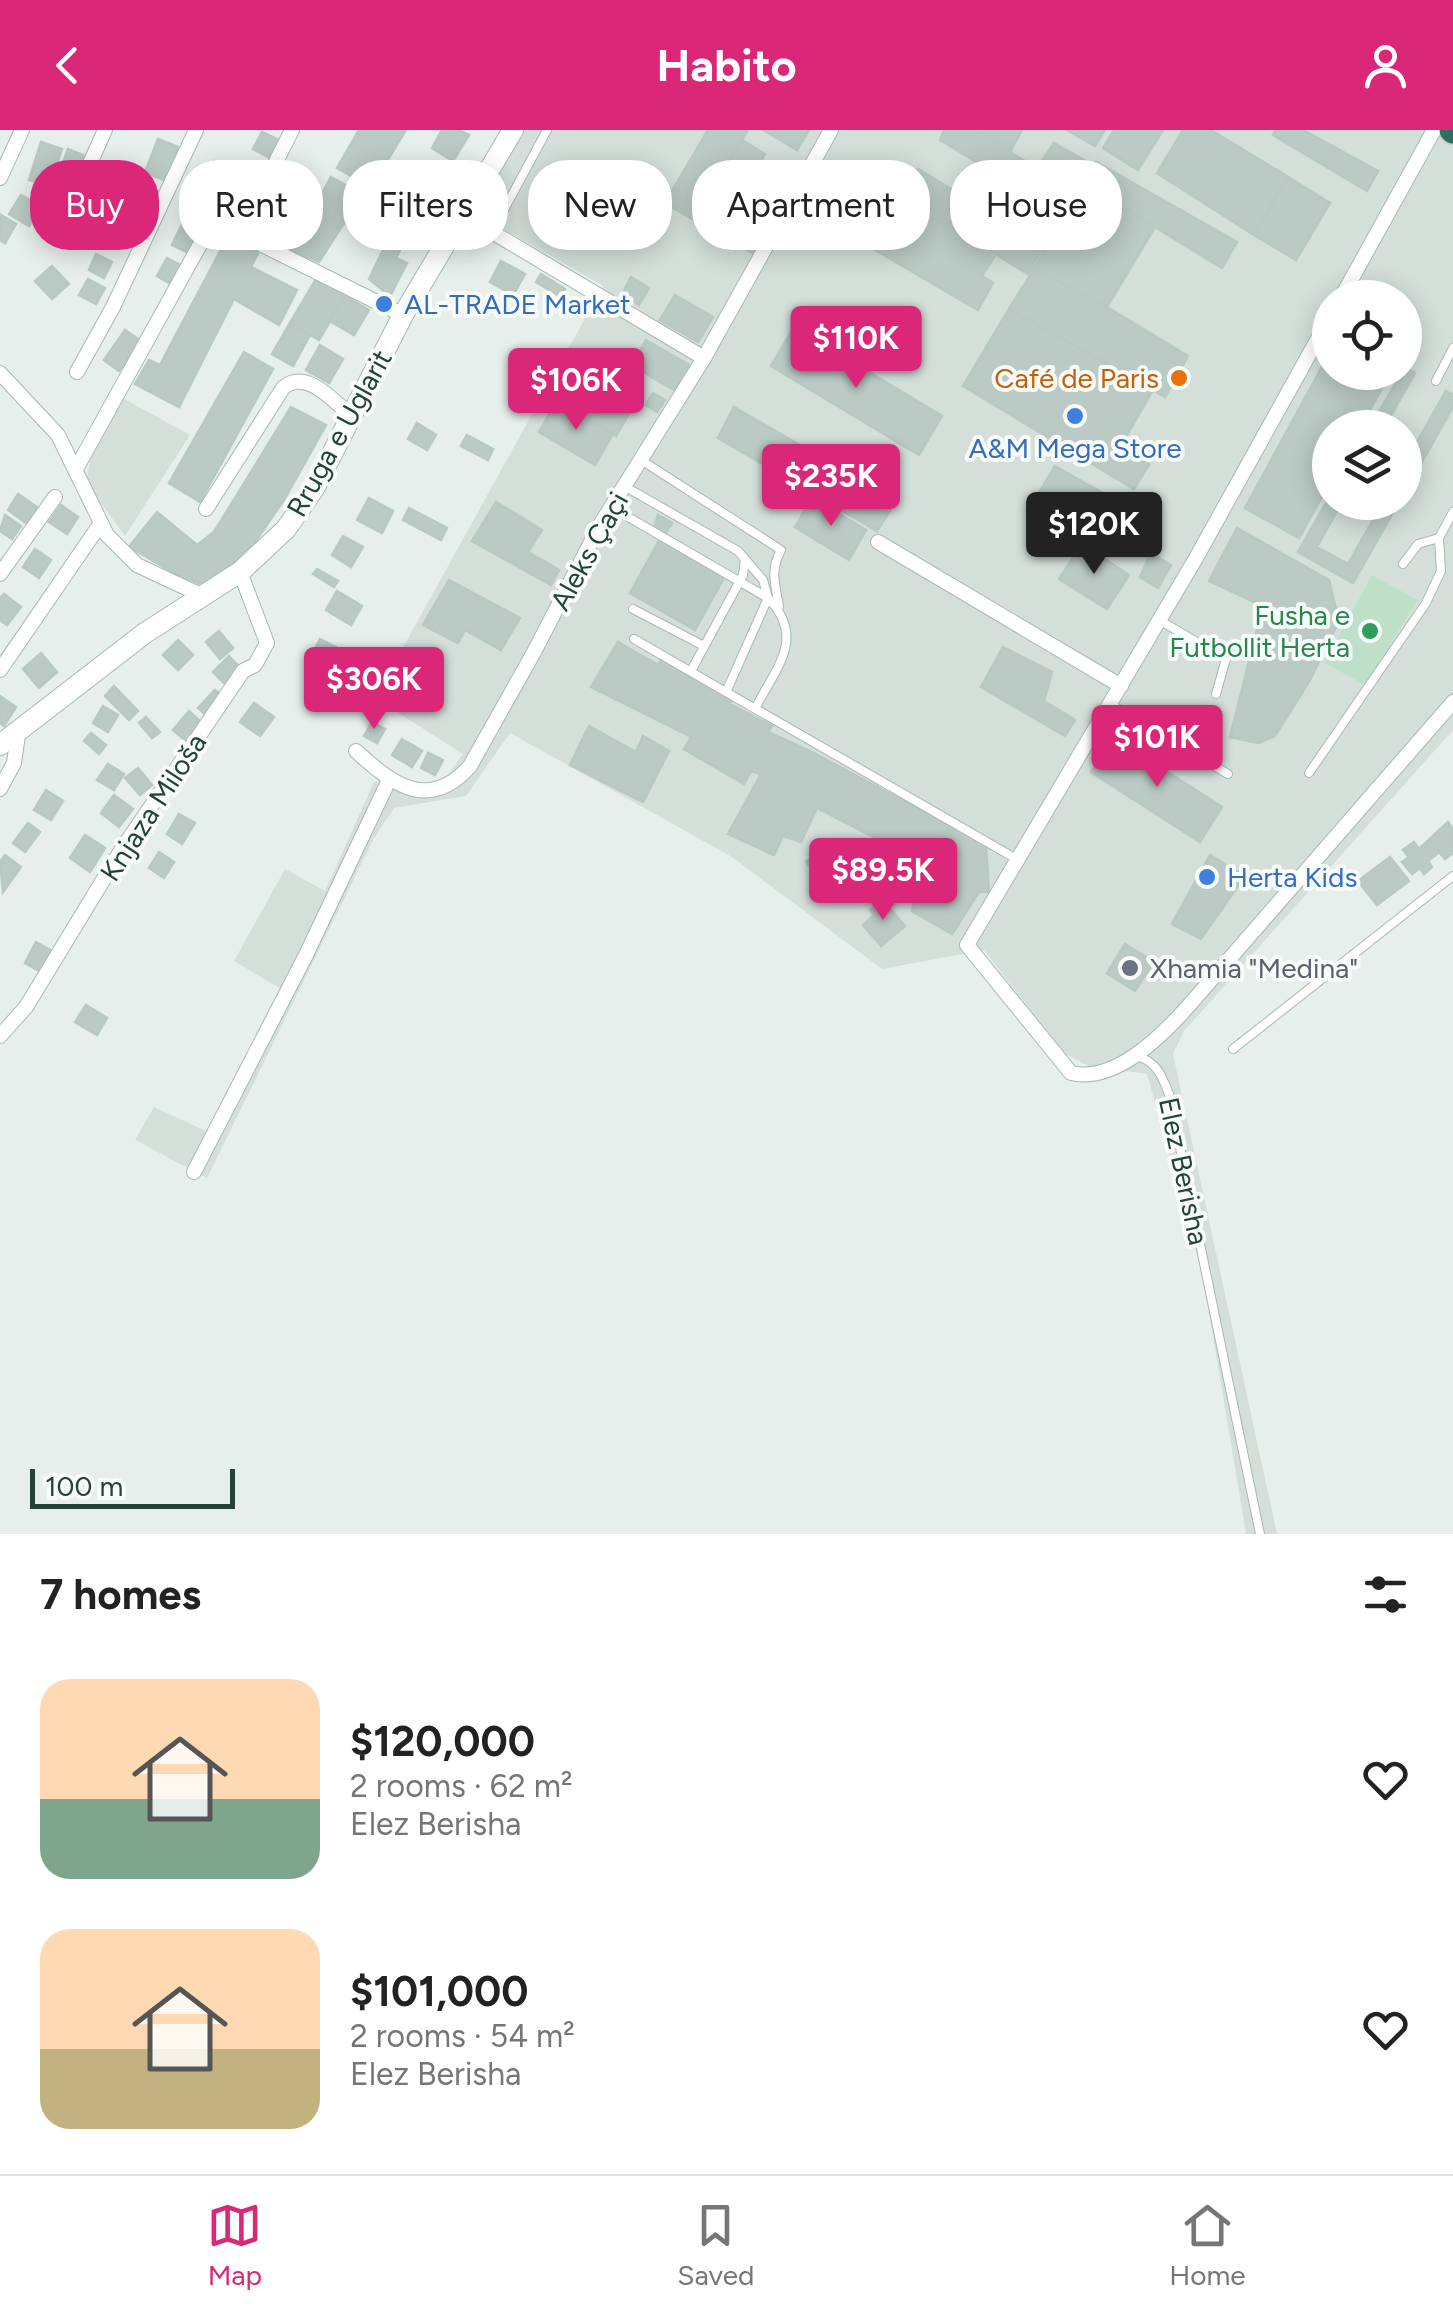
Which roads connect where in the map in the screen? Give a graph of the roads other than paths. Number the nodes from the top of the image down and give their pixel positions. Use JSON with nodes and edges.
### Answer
{"nodes":[{"id":1,"x":22,"y":130,"type":"edge"},
{"id":2,"x":104,"y":130,"type":"edge"},
{"id":3,"x":196,"y":130,"type":"edge"},
{"id":4,"x":292,"y":130,"type":"edge"},
{"id":5,"x":513,"y":130,"type":"edge"},
{"id":6,"x":547,"y":130,"type":"edge"},
{"id":7,"x":831,"y":130,"type":"edge"},
{"id":8,"x":1434,"y":130,"type":"edge"},
{"id":9,"x":91,"y":160,"type":"edge"},
{"id":10,"x":277,"y":160,"type":"edge"},
{"id":11,"x":496,"y":160,"type":"edge"},
{"id":12,"x":0,"y":178,"type":"edge"},
{"id":13,"x":508,"y":202,"type":"edge"},
{"id":14,"x":508,"y":242,"type":"edge"},
{"id":15,"x":198,"y":250,"type":"edge"},
{"id":16,"x":274,"y":250,"type":"edge"},
{"id":17,"x":443,"y":250,"type":"edge"},
{"id":18,"x":1350,"y":280,"type":"edge"},
{"id":19,"x":403,"y":315,"type":"junction"},
{"id":20,"x":1453,"y":348,"type":"edge"},
{"id":21,"x":1312,"y":349,"type":"edge"},
{"id":22,"x":704,"y":358,"type":"junction"},
{"id":23,"x":76,"y":372,"type":"dead end"},
{"id":24,"x":0,"y":374,"type":"edge"},
{"id":25,"x":1436,"y":380,"type":"dead end"},
{"id":26,"x":350,"y":415,"type":"junction"},
{"id":27,"x":641,"y":460,"type":"junction"},
{"id":28,"x":76,"y":469,"type":"junction"},
{"id":29,"x":624,"y":486,"type":"junction"},
{"id":30,"x":55,"y":496,"type":"dead end"},
{"id":31,"x":610,"y":507,"type":"junction"},
{"id":32,"x":206,"y":509,"type":"dead end"},
{"id":33,"x":1453,"y":512,"type":"edge"},
{"id":34,"x":101,"y":523,"type":"junction"},
{"id":35,"x":1439,"y":538,"type":"junction"},
{"id":36,"x":878,"y":542,"type":"dead end"},
{"id":37,"x":745,"y":559,"type":"junction"},
{"id":38,"x":1403,"y":564,"type":"dead end"},
{"id":39,"x":240,"y":572,"type":"junction"},
{"id":40,"x":0,"y":574,"type":"edge"},
{"id":41,"x":738,"y":580,"type":"junction"},
{"id":42,"x":203,"y":596,"type":"junction"},
{"id":43,"x":768,"y":598,"type":"junction"},
{"id":44,"x":633,"y":609,"type":"dead end"},
{"id":45,"x":780,"y":611,"type":"junction"},
{"id":46,"x":1159,"y":620,"type":"junction"},
{"id":47,"x":634,"y":638,"type":"dead end"},
{"id":48,"x":704,"y":646,"type":"junction"},
{"id":49,"x":692,"y":669,"type":"junction"},
{"id":50,"x":0,"y":670,"type":"edge"},
{"id":51,"x":1121,"y":686,"type":"junction"},
{"id":52,"x":727,"y":690,"type":"junction"},
{"id":53,"x":1216,"y":694,"type":"dead end"},
{"id":54,"x":1453,"y":702,"type":"edge"},
{"id":55,"x":1110,"y":704,"type":"junction"},
{"id":56,"x":756,"y":707,"type":"junction"},
{"id":57,"x":19,"y":727,"type":"junction"},
{"id":58,"x":0,"y":745,"type":"edge"},
{"id":59,"x":356,"y":751,"type":"dead end"},
{"id":60,"x":1309,"y":772,"type":"dead end"},
{"id":61,"x":1228,"y":774,"type":"dead end"},
{"id":62,"x":389,"y":780,"type":"junction"},
{"id":63,"x":0,"y":790,"type":"edge"},
{"id":64,"x":1020,"y":861,"type":"junction"},
{"id":65,"x":1453,"y":876,"type":"edge"},
{"id":66,"x":0,"y":1036,"type":"edge"},
{"id":67,"x":1234,"y":1049,"type":"dead end"},
{"id":68,"x":1137,"y":1056,"type":"junction"},
{"id":69,"x":194,"y":1172,"type":"dead end"},
{"id":70,"x":1260,"y":1534,"type":"edge"}],
"edges":[{"from":1,"to":12,"type":"street"},
{"from":2,"to":9,"type":"street"},
{"from":3,"to":23,"type":"street"},
{"from":4,"to":10,"type":"street"},
{"from":5,"to":11,"type":"street","name":"Rruga e Uglarit"},
{"from":6,"to":13,"type":"lane"},
{"from":7,"to":22,"type":"street","name":"Aleks Çaçi"},
{"from":8,"to":18,"type":"street"},
{"from":14,"to":22,"type":"street"},
{"from":15,"to":28,"type":"street"},
{"from":16,"to":19,"type":"street"},
{"from":17,"to":19,"type":"street","name":"Rruga e Uglarit"},
{"from":19,"to":26,"type":"street","name":"Rruga e Uglarit"},
{"from":20,"to":25,"type":"lane"},
{"from":21,"to":46,"type":"street"},
{"from":22,"to":27,"type":"street","name":"Aleks Çaçi"},
{"from":24,"to":28,"type":"street"},
{"from":26,"to":32,"type":"street"},
{"from":26,"to":39,"type":"street","name":"Rruga e Uglarit"},
{"from":27,"to":29,"type":"street","name":"Aleks Çaçi"},
{"from":27,"to":45,"type":"lane"},
{"from":28,"to":34,"type":"street"},
{"from":29,"to":31,"type":"street","name":"Aleks Çaçi"},
{"from":29,"to":37,"type":"lane"},
{"from":30,"to":40,"type":"street"},
{"from":31,"to":41,"type":"lane"},
{"from":31,"to":62,"type":"street","name":"Aleks Çaçi"},
{"from":33,"to":35,"type":"lane"},
{"from":34,"to":42,"type":"street"},
{"from":34,"to":50,"type":"street"},
{"from":35,"to":38,"type":"lane"},
{"from":35,"to":60,"type":"lane"},
{"from":36,"to":51,"type":"street"},
{"from":37,"to":41,"type":"lane"},
{"from":37,"to":43,"type":"lane"},
{"from":39,"to":42,"type":"street","name":"Rruga e Uglarit"},
{"from":39,"to":66,"type":"street","name":"Knjaza Miloša"},
{"from":41,"to":43,"type":"lane"},
{"from":41,"to":48,"type":"lane"},
{"from":42,"to":57,"type":"street","name":"Rruga e Uglarit"},
{"from":43,"to":45,"type":"lane"},
{"from":43,"to":52,"type":"lane"},
{"from":44,"to":48,"type":"lane"},
{"from":45,"to":56,"type":"lane"},
{"from":46,"to":51,"type":"street"},
{"from":46,"to":53,"type":"lane"},
{"from":47,"to":49,"type":"lane"},
{"from":48,"to":49,"type":"lane"},
{"from":49,"to":52,"type":"lane"},
{"from":51,"to":55,"type":"street"},
{"from":52,"to":56,"type":"lane"},
{"from":54,"to":68,"type":"street"},
{"from":55,"to":61,"type":"lane"},
{"from":55,"to":64,"type":"street"},
{"from":56,"to":64,"type":"lane"},
{"from":57,"to":58,"type":"street","name":"Rruga e Uglarit"},
{"from":57,"to":63,"type":"street"},
{"from":59,"to":62,"type":"street"},
{"from":62,"to":69,"type":"street"},
{"from":64,"to":68,"type":"street"},
{"from":65,"to":67,"type":"lane"},
{"from":68,"to":70,"type":"lane","name":"Elez Berisha"}]}
